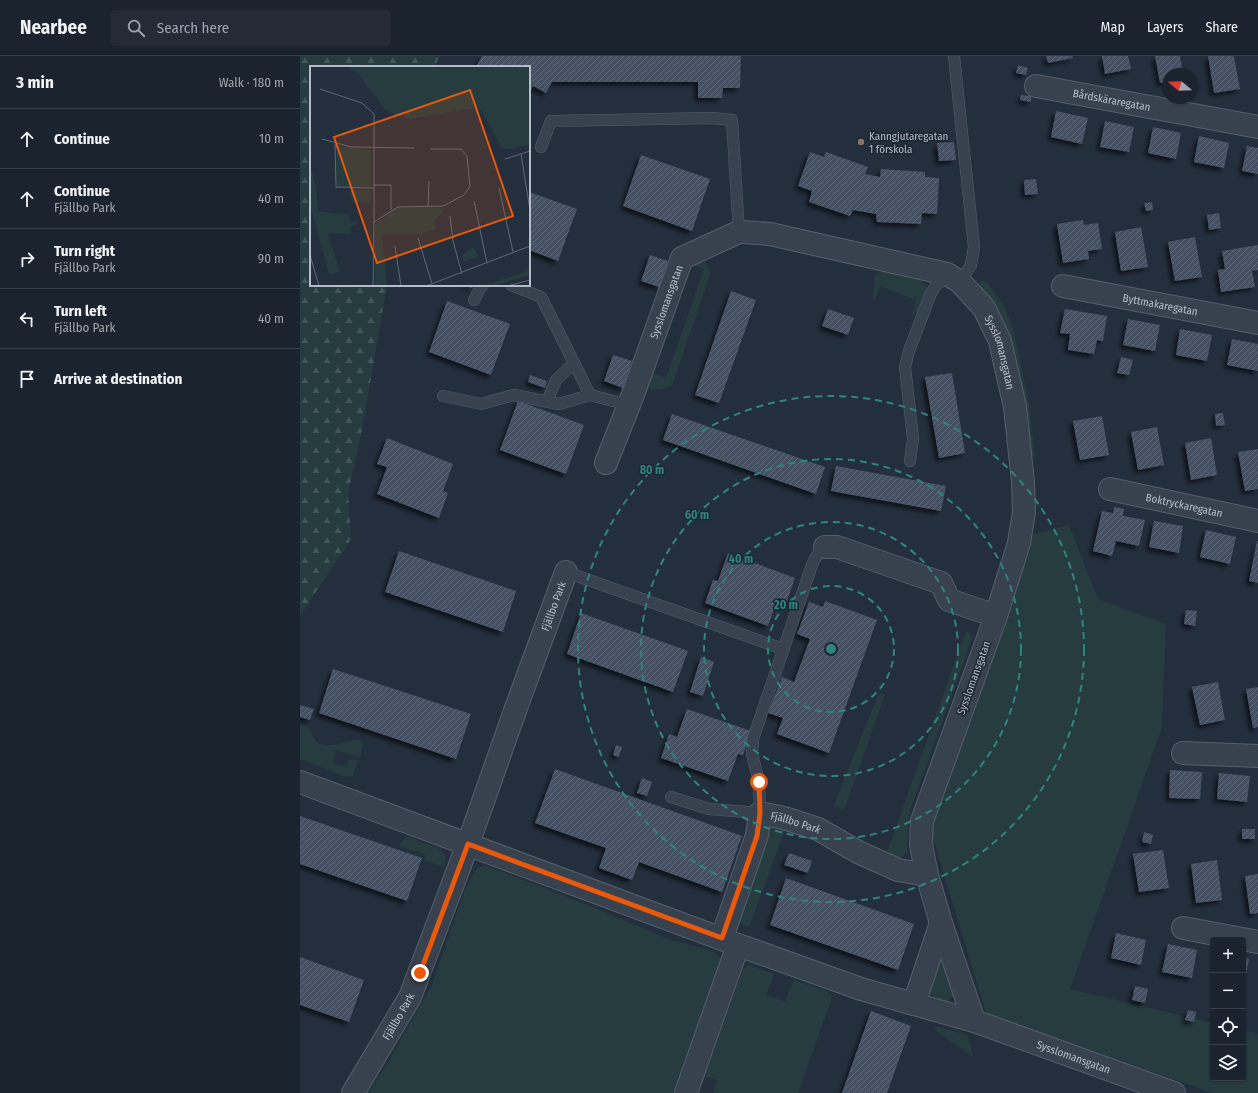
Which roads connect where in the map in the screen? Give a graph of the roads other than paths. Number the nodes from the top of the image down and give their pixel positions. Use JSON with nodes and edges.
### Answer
{"nodes":[{"id":1,"x":954,"y":56,"type":"edge"},
{"id":2,"x":1036,"y":86,"type":"dead end"},
{"id":3,"x":1258,"y":127,"type":"edge"},
{"id":4,"x":541,"y":147,"type":"dead end"},
{"id":5,"x":739,"y":232,"type":"junction"},
{"id":6,"x":954,"y":278,"type":"junction"},
{"id":7,"x":482,"y":286,"type":"edge"},
{"id":8,"x":514,"y":286,"type":"edge"},
{"id":9,"x":1063,"y":286,"type":"dead end"},
{"id":10,"x":474,"y":300,"type":"dead end"},
{"id":11,"x":1258,"y":323,"type":"edge"},
{"id":12,"x":574,"y":363,"type":"junction"},
{"id":13,"x":590,"y":395,"type":"junction"},
{"id":14,"x":443,"y":396,"type":"dead end"},
{"id":15,"x":547,"y":402,"type":"junction"},
{"id":16,"x":629,"y":405,"type":"junction"},
{"id":17,"x":910,"y":461,"type":"dead end"},
{"id":18,"x":606,"y":463,"type":"dead end"},
{"id":19,"x":1110,"y":489,"type":"dead end"},
{"id":20,"x":1258,"y":521,"type":"edge"},
{"id":21,"x":825,"y":546,"type":"joint"},
{"id":22,"x":566,"y":572,"type":"joint"},
{"id":23,"x":996,"y":616,"type":"junction"},
{"id":24,"x":784,"y":649,"type":"junction"},
{"id":25,"x":1183,"y":752,"type":"dead end"},
{"id":26,"x":1258,"y":756,"type":"edge"},
{"id":27,"x":300,"y":782,"type":"edge"},
{"id":28,"x":671,"y":798,"type":"dead end"},
{"id":29,"x":760,"y":813,"type":"junction"},
{"id":30,"x":468,"y":844,"type":"junction"},
{"id":31,"x":927,"y":875,"type":"junction"},
{"id":32,"x":941,"y":923,"type":"junction"},
{"id":33,"x":1183,"y":928,"type":"dead end"},
{"id":34,"x":730,"y":941,"type":"junction"},
{"id":35,"x":1258,"y":942,"type":"edge"},
{"id":36,"x":914,"y":1004,"type":"junction"},
{"id":37,"x":974,"y":1021,"type":"junction"},
{"id":38,"x":353,"y":1093,"type":"edge"},
{"id":39,"x":686,"y":1093,"type":"edge"},
{"id":40,"x":1174,"y":1093,"type":"edge"}],
"edges":[{"from":1,"to":6,"type":"lane"},
{"from":2,"to":3,"type":"street","name":"Bårdskäraregatan"},
{"from":4,"to":5,"type":"lane"},
{"from":5,"to":6,"type":"street","name":"Sysslomansgatan"},
{"from":5,"to":16,"type":"street","name":"Sysslomansgatan"},
{"from":6,"to":17,"type":"lane"},
{"from":6,"to":23,"type":"street","name":"Sysslomansgatan"},
{"from":7,"to":10,"type":"lane"},
{"from":8,"to":12,"type":"lane"},
{"from":9,"to":11,"type":"street","name":"Byttmakaregatan"},
{"from":12,"to":13,"type":"lane"},
{"from":12,"to":15,"type":"lane"},
{"from":13,"to":15,"type":"lane"},
{"from":13,"to":16,"type":"lane"},
{"from":14,"to":15,"type":"lane"},
{"from":16,"to":18,"type":"street","name":"Sysslomansgatan"},
{"from":19,"to":20,"type":"street","name":"Boktryckaregatan"},
{"from":21,"to":23,"type":"street"},
{"from":21,"to":24,"type":"lane"},
{"from":22,"to":24,"type":"lane"},
{"from":22,"to":30,"type":"street","name":"Fjällbo Park"},
{"from":23,"to":31,"type":"street","name":"Sysslomansgatan"},
{"from":24,"to":29,"type":"lane"},
{"from":25,"to":26,"type":"street"},
{"from":27,"to":30,"type":"street"},
{"from":28,"to":29,"type":"lane"},
{"from":29,"to":31,"type":"street","name":"Fjällbo Park"},
{"from":29,"to":34,"type":"street","name":"Fjällbo Park"},
{"from":30,"to":34,"type":"street"},
{"from":30,"to":38,"type":"street","name":"Fjällbo Park"},
{"from":31,"to":32,"type":"street","name":"Sysslomansgatan"},
{"from":32,"to":36,"type":"street"},
{"from":32,"to":37,"type":"street","name":"Sysslomansgatan"},
{"from":33,"to":35,"type":"street"},
{"from":34,"to":36,"type":"street","name":"Sysslomansgatan"},
{"from":34,"to":39,"type":"street","name":"Fjällbo Park"},
{"from":36,"to":37,"type":"street","name":"Sysslomansgatan"},
{"from":37,"to":40,"type":"street","name":"Sysslomansgatan"}]}
